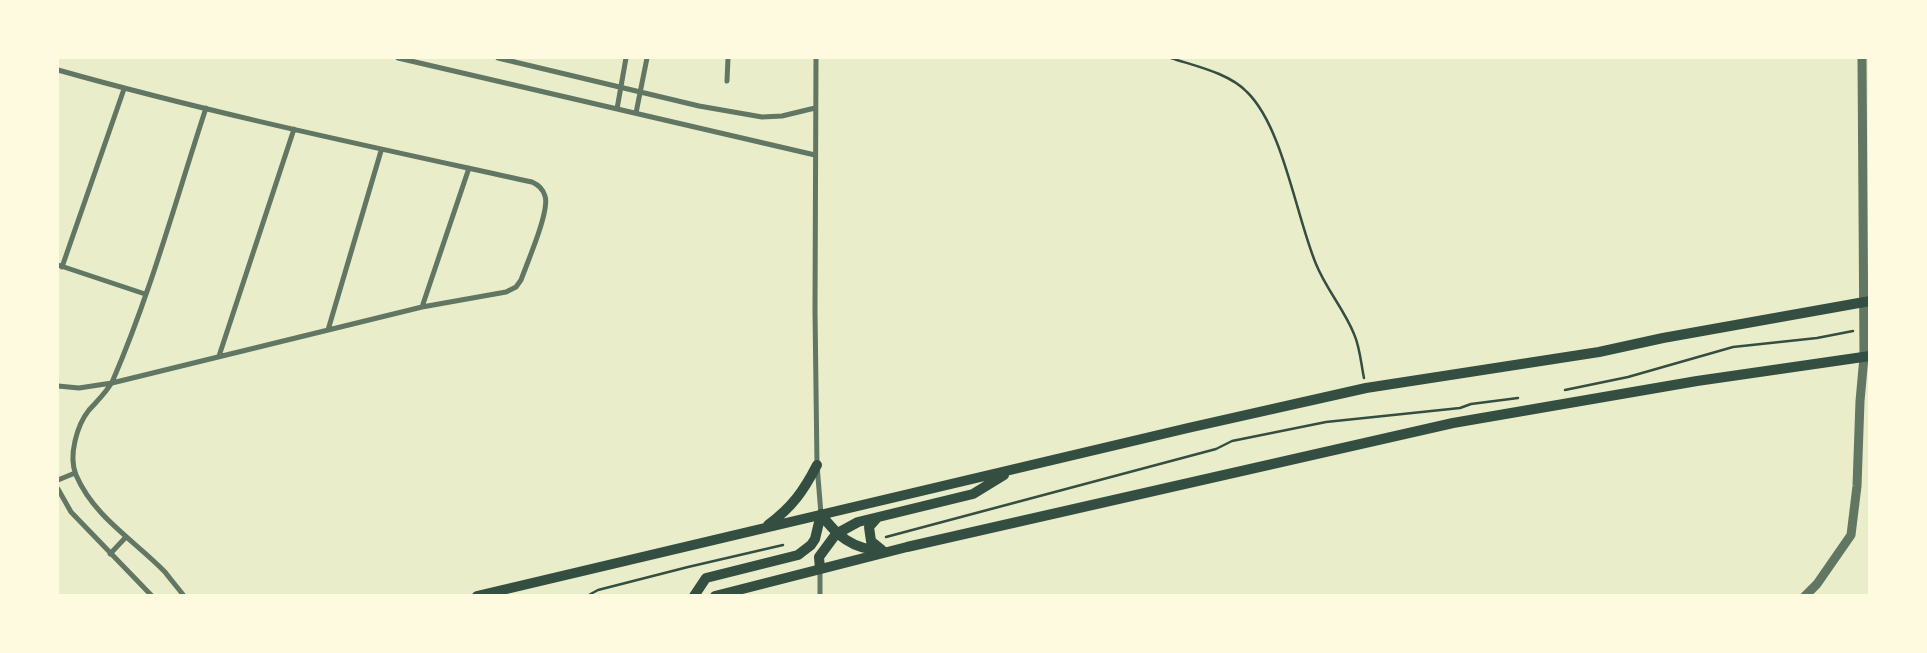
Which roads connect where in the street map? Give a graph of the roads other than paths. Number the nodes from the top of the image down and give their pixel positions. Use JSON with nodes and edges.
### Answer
{"nodes":[{"id":1,"x":398,"y":58,"type":"edge"},
{"id":2,"x":498,"y":58,"type":"edge"},
{"id":3,"x":626,"y":58,"type":"edge"},
{"id":4,"x":647,"y":58,"type":"edge"},
{"id":5,"x":728,"y":58,"type":"edge"},
{"id":6,"x":816,"y":58,"type":"edge"},
{"id":7,"x":1862,"y":58,"type":"edge"},
{"id":8,"x":58,"y":70,"type":"edge"},
{"id":9,"x":727,"y":81,"type":"dead end"},
{"id":10,"x":622,"y":86,"type":"junction"},
{"id":11,"x":124,"y":89,"type":"junction"},
{"id":12,"x":641,"y":91,"type":"junction"},
{"id":13,"x":206,"y":108,"type":"junction"},
{"id":14,"x":816,"y":108,"type":"junction"},
{"id":15,"x":617,"y":109,"type":"junction"},
{"id":16,"x":636,"y":113,"type":"junction"},
{"id":17,"x":294,"y":129,"type":"junction"},
{"id":18,"x":381,"y":150,"type":"junction"},
{"id":19,"x":815,"y":155,"type":"junction"},
{"id":20,"x":469,"y":168,"type":"junction"},
{"id":21,"x":60,"y":266,"type":"edge"},
{"id":22,"x":145,"y":294,"type":"junction"},
{"id":23,"x":1867,"y":302,"type":"edge"},
{"id":24,"x":422,"y":306,"type":"junction"},
{"id":25,"x":328,"y":330,"type":"junction"},
{"id":26,"x":219,"y":356,"type":"junction"},
{"id":27,"x":1867,"y":356,"type":"edge"},
{"id":28,"x":112,"y":383,"type":"junction"},
{"id":29,"x":58,"y":386,"type":"edge"},
{"id":30,"x":816,"y":465,"type":"junction"},
{"id":31,"x":1011,"y":470,"type":"junction"},
{"id":32,"x":75,"y":473,"type":"junction"},
{"id":33,"x":58,"y":480,"type":"edge"},
{"id":34,"x":58,"y":489,"type":"edge"},
{"id":35,"x":821,"y":514,"type":"junction"},
{"id":36,"x":877,"y":518,"type":"junction"},
{"id":37,"x":763,"y":528,"type":"junction"},
{"id":38,"x":836,"y":534,"type":"junction"},
{"id":39,"x":126,"y":537,"type":"junction"},
{"id":40,"x":882,"y":550,"type":"junction"},
{"id":41,"x":898,"y":550,"type":"junction"},
{"id":42,"x":110,"y":554,"type":"junction"},
{"id":43,"x":820,"y":569,"type":"junction"},
{"id":44,"x":152,"y":596,"type":"edge"},
{"id":45,"x":184,"y":596,"type":"edge"},
{"id":46,"x":476,"y":596,"type":"edge"},
{"id":47,"x":694,"y":596,"type":"edge"},
{"id":48,"x":715,"y":596,"type":"edge"},
{"id":49,"x":820,"y":596,"type":"edge"},
{"id":50,"x":1805,"y":596,"type":"edge"}],
"edges":[{"from":1,"to":15,"type":"street"},
{"from":2,"to":10,"type":"street"},
{"from":3,"to":10,"type":"street"},
{"from":4,"to":12,"type":"street"},
{"from":5,"to":9,"type":"street"},
{"from":6,"to":14,"type":"street"},
{"from":7,"to":23,"type":"street"},
{"from":8,"to":11,"type":"street"},
{"from":10,"to":12,"type":"street"},
{"from":10,"to":15,"type":"street"},
{"from":11,"to":13,"type":"street"},
{"from":11,"to":21,"type":"street"},
{"from":12,"to":14,"type":"street"},
{"from":12,"to":16,"type":"street"},
{"from":13,"to":17,"type":"street"},
{"from":13,"to":22,"type":"street"},
{"from":14,"to":19,"type":"street"},
{"from":15,"to":16,"type":"street"},
{"from":16,"to":19,"type":"street"},
{"from":17,"to":18,"type":"street"},
{"from":17,"to":26,"type":"street"},
{"from":18,"to":20,"type":"street"},
{"from":18,"to":25,"type":"street"},
{"from":19,"to":30,"type":"street"},
{"from":20,"to":24,"type":"street"},
{"from":20,"to":24,"type":"street"},
{"from":21,"to":22,"type":"street"},
{"from":22,"to":28,"type":"street"},
{"from":23,"to":27,"type":"street"},
{"from":23,"to":31,"type":"main road"},
{"from":24,"to":25,"type":"street"},
{"from":25,"to":26,"type":"street"},
{"from":26,"to":28,"type":"street"},
{"from":27,"to":41,"type":"main road"},
{"from":27,"to":50,"type":"street"},
{"from":28,"to":29,"type":"street"},
{"from":28,"to":32,"type":"street"},
{"from":30,"to":35,"type":"street"},
{"from":30,"to":37,"type":"main road"},
{"from":31,"to":35,"type":"main road"},
{"from":31,"to":36,"type":"main road"},
{"from":32,"to":33,"type":"street"},
{"from":32,"to":39,"type":"street"},
{"from":34,"to":42,"type":"street"},
{"from":35,"to":37,"type":"main road"},
{"from":35,"to":38,"type":"main road"},
{"from":35,"to":47,"type":"main road"},
{"from":36,"to":38,"type":"main road"},
{"from":36,"to":40,"type":"main road"},
{"from":37,"to":46,"type":"main road"},
{"from":38,"to":40,"type":"main road"},
{"from":38,"to":43,"type":"main road"},
{"from":39,"to":42,"type":"street"},
{"from":39,"to":45,"type":"street"},
{"from":40,"to":41,"type":"main road"},
{"from":41,"to":43,"type":"main road"},
{"from":42,"to":44,"type":"street"},
{"from":43,"to":48,"type":"main road"},
{"from":43,"to":49,"type":"street"}]}
